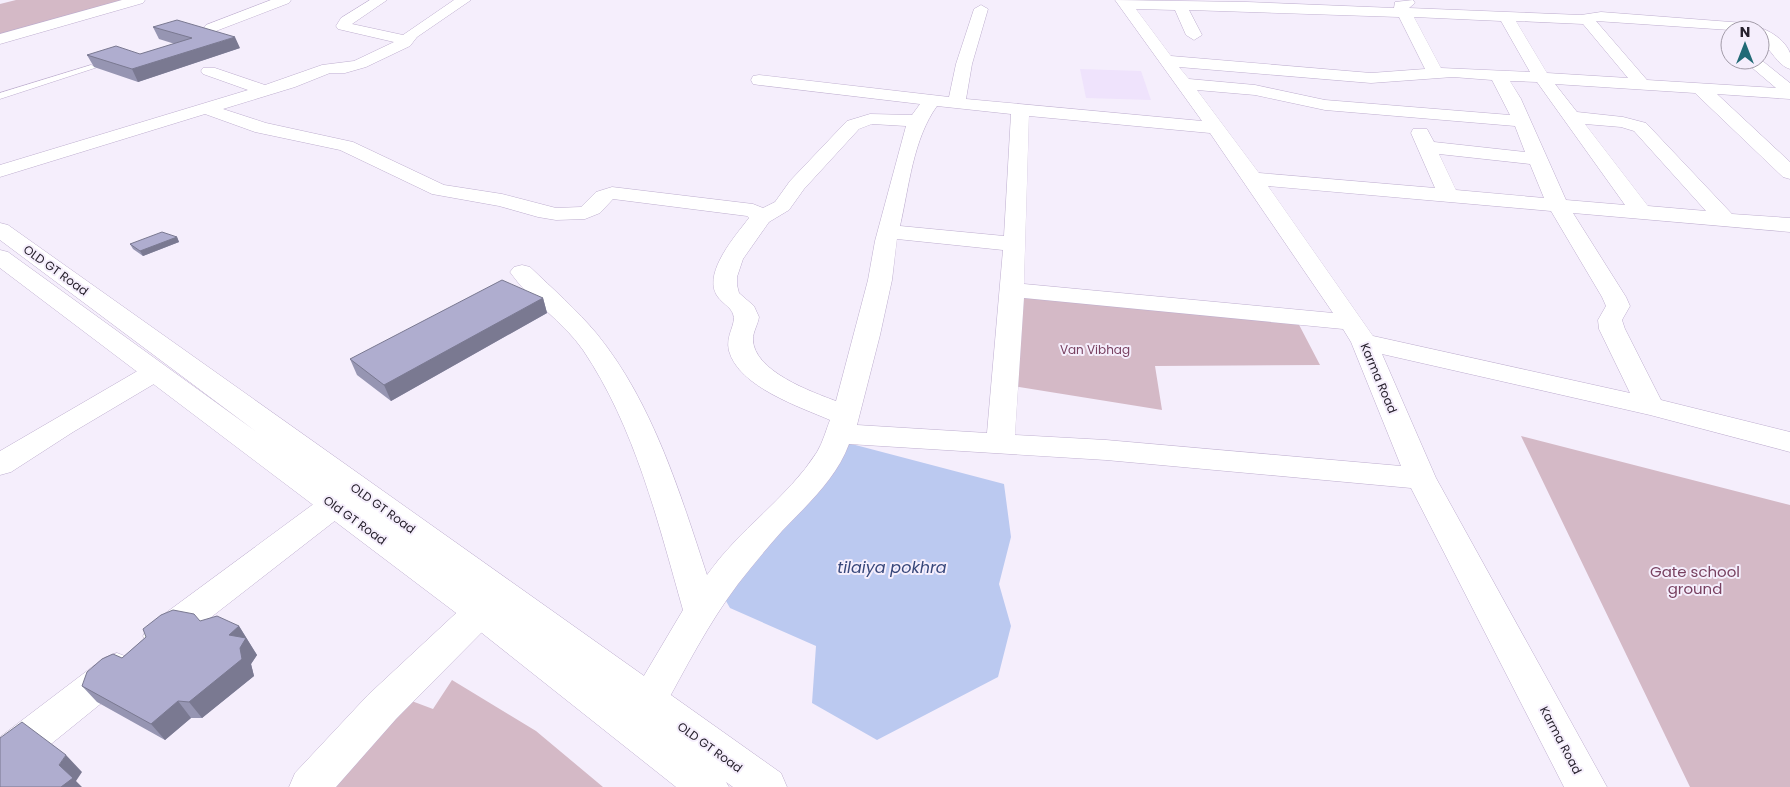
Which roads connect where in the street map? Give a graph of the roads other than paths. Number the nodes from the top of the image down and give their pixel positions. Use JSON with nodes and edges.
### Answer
{"nodes":[{"id":1,"x":138,"y":0,"type":"edge"},
{"id":2,"x":284,"y":0,"type":"edge"},
{"id":3,"x":379,"y":0,"type":"edge"},
{"id":4,"x":464,"y":0,"type":"edge"},
{"id":5,"x":1427,"y":0,"type":"edge"},
{"id":6,"x":354,"y":1,"type":"edge"},
{"id":7,"x":1124,"y":2,"type":"edge"},
{"id":8,"x":1180,"y":5,"type":"junction"},
{"id":9,"x":1570,"y":5,"type":"dead end"},
{"id":10,"x":981,"y":9,"type":"dead end"},
{"id":11,"x":1403,"y":11,"type":"junction"},
{"id":12,"x":1505,"y":16,"type":"junction"},
{"id":13,"x":1590,"y":18,"type":"junction"},
{"id":14,"x":211,"y":28,"type":"edge"},
{"id":15,"x":1720,"y":28,"type":"edge"},
{"id":16,"x":1194,"y":35,"type":"dead end"},
{"id":17,"x":0,"y":39,"type":"edge"},
{"id":18,"x":1770,"y":40,"type":"edge"},
{"id":19,"x":408,"y":41,"type":"junction"},
{"id":20,"x":1168,"y":61,"type":"junction"},
{"id":21,"x":1790,"y":64,"type":"edge"},
{"id":22,"x":94,"y":67,"type":"edge"},
{"id":23,"x":1763,"y":70,"type":"edge"},
{"id":24,"x":209,"y":71,"type":"dead end"},
{"id":25,"x":1435,"y":72,"type":"junction"},
{"id":26,"x":1498,"y":75,"type":"junction"},
{"id":27,"x":1542,"y":78,"type":"junction"},
{"id":28,"x":759,"y":80,"type":"dead end"},
{"id":29,"x":1183,"y":84,"type":"junction"},
{"id":30,"x":1642,"y":84,"type":"junction"},
{"id":31,"x":1700,"y":88,"type":"junction"},
{"id":32,"x":264,"y":90,"type":"junction"},
{"id":33,"x":1790,"y":93,"type":"edge"},
{"id":34,"x":0,"y":96,"type":"edge"},
{"id":35,"x":205,"y":108,"type":"junction"},
{"id":36,"x":935,"y":108,"type":"junction"},
{"id":37,"x":1020,"y":110,"type":"junction"},
{"id":38,"x":1410,"y":111,"type":"junction"},
{"id":39,"x":1570,"y":117,"type":"junction"},
{"id":40,"x":1521,"y":121,"type":"junction"},
{"id":41,"x":1214,"y":128,"type":"junction"},
{"id":42,"x":1426,"y":147,"type":"junction"},
{"id":43,"x":1537,"y":159,"type":"junction"},
{"id":44,"x":0,"y":171,"type":"edge"},
{"id":45,"x":1790,"y":173,"type":"edge"},
{"id":46,"x":1253,"y":179,"type":"junction"},
{"id":47,"x":1448,"y":195,"type":"junction"},
{"id":48,"x":1558,"y":205,"type":"junction"},
{"id":49,"x":1642,"y":213,"type":"junction"},
{"id":50,"x":761,"y":217,"type":"junction"},
{"id":51,"x":1726,"y":220,"type":"junction"},
{"id":52,"x":1790,"y":225,"type":"edge"},
{"id":53,"x":0,"y":230,"type":"edge"},
{"id":54,"x":888,"y":232,"type":"junction"},
{"id":55,"x":1015,"y":244,"type":"junction"},
{"id":56,"x":3,"y":262,"type":"edge"},
{"id":57,"x":522,"y":272,"type":"dead end"},
{"id":58,"x":1012,"y":290,"type":"junction"},
{"id":59,"x":1358,"y":332,"type":"junction"},
{"id":60,"x":155,"y":372,"type":"junction"},
{"id":61,"x":1650,"y":406,"type":"junction"},
{"id":62,"x":842,"y":425,"type":"junction"},
{"id":63,"x":1790,"y":442,"type":"edge"},
{"id":64,"x":1000,"y":445,"type":"junction"},
{"id":65,"x":0,"y":465,"type":"edge"},
{"id":66,"x":1422,"y":478,"type":"junction"},
{"id":67,"x":334,"y":505,"type":"junction"},
{"id":68,"x":701,"y":611,"type":"junction"},
{"id":69,"x":480,"y":612,"type":"junction"},
{"id":70,"x":648,"y":701,"type":"junction"},
{"id":71,"x":0,"y":761,"type":"edge"},
{"id":72,"x":310,"y":787,"type":"edge"},
{"id":73,"x":708,"y":787,"type":"edge"},
{"id":74,"x":766,"y":787,"type":"edge"},
{"id":75,"x":1586,"y":787,"type":"edge"}],
"edges":[{"from":1,"to":17,"type":"street"},
{"from":2,"to":14,"type":"street"},
{"from":3,"to":6,"type":"street"},
{"from":3,"to":19,"type":"street"},
{"from":4,"to":19,"type":"street"},
{"from":5,"to":11,"type":"street"},
{"from":7,"to":8,"type":"street"},
{"from":7,"to":20,"type":"street","name":"Karma Road"},
{"from":8,"to":11,"type":"street"},
{"from":8,"to":16,"type":"street"},
{"from":9,"to":13,"type":"street"},
{"from":10,"to":36,"type":"street"},
{"from":11,"to":12,"type":"street"},
{"from":11,"to":25,"type":"street"},
{"from":12,"to":13,"type":"street"},
{"from":12,"to":27,"type":"street"},
{"from":13,"to":15,"type":"street"},
{"from":13,"to":30,"type":"street"},
{"from":18,"to":21,"type":"street"},
{"from":19,"to":32,"type":"street"},
{"from":20,"to":25,"type":"street"},
{"from":20,"to":29,"type":"street","name":"Karma Road"},
{"from":22,"to":34,"type":"lane"},
{"from":23,"to":33,"type":"street"},
{"from":24,"to":32,"type":"street"},
{"from":25,"to":26,"type":"street"},
{"from":26,"to":27,"type":"street"},
{"from":26,"to":40,"type":"street"},
{"from":27,"to":30,"type":"street"},
{"from":27,"to":39,"type":"street"},
{"from":28,"to":36,"type":"street"},
{"from":29,"to":38,"type":"street"},
{"from":29,"to":41,"type":"street","name":"Karma Road"},
{"from":30,"to":31,"type":"street"},
{"from":31,"to":33,"type":"street"},
{"from":31,"to":45,"type":"street"},
{"from":32,"to":35,"type":"street"},
{"from":35,"to":44,"type":"street"},
{"from":35,"to":50,"type":"street"},
{"from":36,"to":37,"type":"street"},
{"from":36,"to":50,"type":"street"},
{"from":36,"to":54,"type":"street"},
{"from":37,"to":41,"type":"street"},
{"from":37,"to":55,"type":"street"},
{"from":38,"to":40,"type":"street"},
{"from":38,"to":42,"type":"street"},
{"from":39,"to":49,"type":"street"},
{"from":39,"to":51,"type":"street"},
{"from":40,"to":43,"type":"street"},
{"from":41,"to":46,"type":"street","name":"Karma Road"},
{"from":42,"to":43,"type":"street"},
{"from":42,"to":47,"type":"street"},
{"from":43,"to":48,"type":"street"},
{"from":46,"to":47,"type":"street"},
{"from":46,"to":59,"type":"street","name":"Karma Road"},
{"from":47,"to":48,"type":"street"},
{"from":48,"to":49,"type":"street"},
{"from":48,"to":61,"type":"street"},
{"from":49,"to":51,"type":"street"},
{"from":50,"to":62,"type":"street"},
{"from":51,"to":52,"type":"street"},
{"from":53,"to":70,"type":"street","name":"OLD GT Road"},
{"from":54,"to":55,"type":"street"},
{"from":54,"to":62,"type":"street"},
{"from":55,"to":58,"type":"street"},
{"from":56,"to":60,"type":"street","name":"Old GT Road"},
{"from":57,"to":68,"type":"street"},
{"from":58,"to":59,"type":"street"},
{"from":58,"to":64,"type":"street"},
{"from":59,"to":61,"type":"street"},
{"from":59,"to":66,"type":"street","name":"Karma Road"},
{"from":60,"to":65,"type":"street"},
{"from":60,"to":67,"type":"street","name":"Old GT Road"},
{"from":61,"to":63,"type":"street"},
{"from":62,"to":64,"type":"street"},
{"from":62,"to":68,"type":"street"},
{"from":64,"to":66,"type":"street"},
{"from":66,"to":75,"type":"street","name":"Karma Road"},
{"from":67,"to":69,"type":"street","name":"Old GT Road"},
{"from":67,"to":71,"type":"street"},
{"from":68,"to":70,"type":"street"},
{"from":69,"to":72,"type":"street"},
{"from":69,"to":73,"type":"street","name":"Old GT Road"},
{"from":70,"to":74,"type":"street","name":"OLD GT Road"}]}
